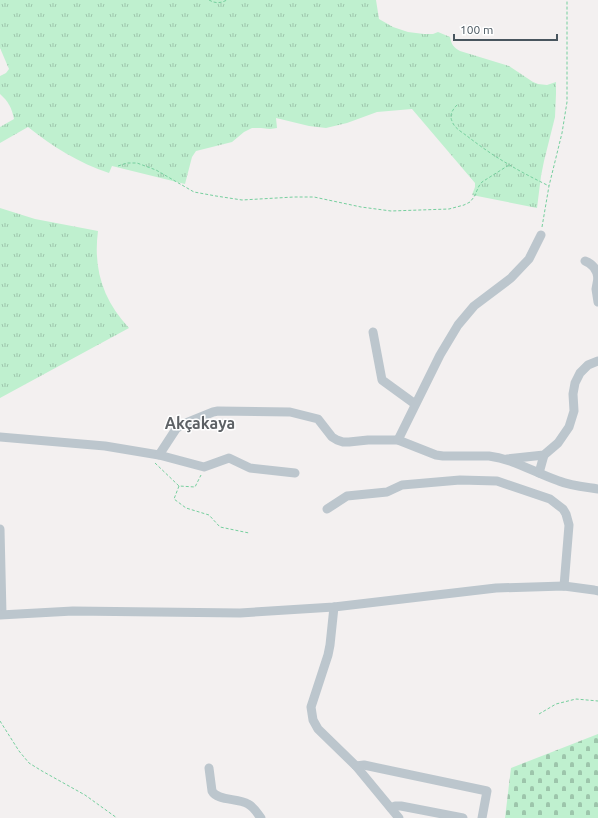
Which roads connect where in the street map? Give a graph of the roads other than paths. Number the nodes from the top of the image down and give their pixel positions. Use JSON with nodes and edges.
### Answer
{"nodes":[{"id":1,"x":541,"y":235,"type":"road end"},
{"id":2,"x":585,"y":261,"type":"dead end"},
{"id":3,"x":598,"y":278,"type":"edge"},
{"id":4,"x":598,"y":302,"type":"edge"},
{"id":5,"x":373,"y":332,"type":"dead end"},
{"id":6,"x":598,"y":361,"type":"edge"},
{"id":7,"x":415,"y":404,"type":"junction"},
{"id":8,"x":0,"y":437,"type":"edge"},
{"id":9,"x":398,"y":440,"type":"junction"},
{"id":10,"x":544,"y":455,"type":"junction"},
{"id":11,"x":158,"y":459,"type":"junction"},
{"id":12,"x":506,"y":459,"type":"junction"},
{"id":13,"x":295,"y":473,"type":"dead end"},
{"id":14,"x":539,"y":473,"type":"junction"},
{"id":15,"x":598,"y":489,"type":"edge"},
{"id":16,"x":328,"y":509,"type":"dead end"},
{"id":17,"x":0,"y":529,"type":"edge"},
{"id":18,"x":564,"y":586,"type":"junction"},
{"id":19,"x":598,"y":591,"type":"edge"},
{"id":20,"x":334,"y":607,"type":"junction"},
{"id":21,"x":1,"y":614,"type":"edge"},
{"id":22,"x":356,"y":766,"type":"junction"},
{"id":23,"x":209,"y":768,"type":"dead end"},
{"id":24,"x":391,"y":808,"type":"junction"},
{"id":25,"x":261,"y":818,"type":"edge"},
{"id":26,"x":399,"y":818,"type":"edge"},
{"id":27,"x":463,"y":818,"type":"edge"},
{"id":28,"x":482,"y":818,"type":"edge"}],
"edges":[{"from":1,"to":7,"type":"street"},
{"from":2,"to":3,"type":"street"},
{"from":3,"to":4,"type":"street"},
{"from":5,"to":7,"type":"street"},
{"from":6,"to":10,"type":"street"},
{"from":7,"to":9,"type":"street"},
{"from":8,"to":11,"type":"street"},
{"from":9,"to":11,"type":"street"},
{"from":9,"to":12,"type":"street"},
{"from":10,"to":12,"type":"street"},
{"from":10,"to":14,"type":"street"},
{"from":11,"to":13,"type":"street"},
{"from":12,"to":14,"type":"street"},
{"from":14,"to":15,"type":"street"},
{"from":16,"to":18,"type":"street"},
{"from":17,"to":21,"type":"street"},
{"from":18,"to":19,"type":"street"},
{"from":18,"to":20,"type":"street"},
{"from":20,"to":21,"type":"street"},
{"from":20,"to":22,"type":"street"},
{"from":22,"to":24,"type":"street"},
{"from":22,"to":28,"type":"street"},
{"from":23,"to":25,"type":"street"},
{"from":24,"to":26,"type":"street"},
{"from":24,"to":27,"type":"street"}]}
